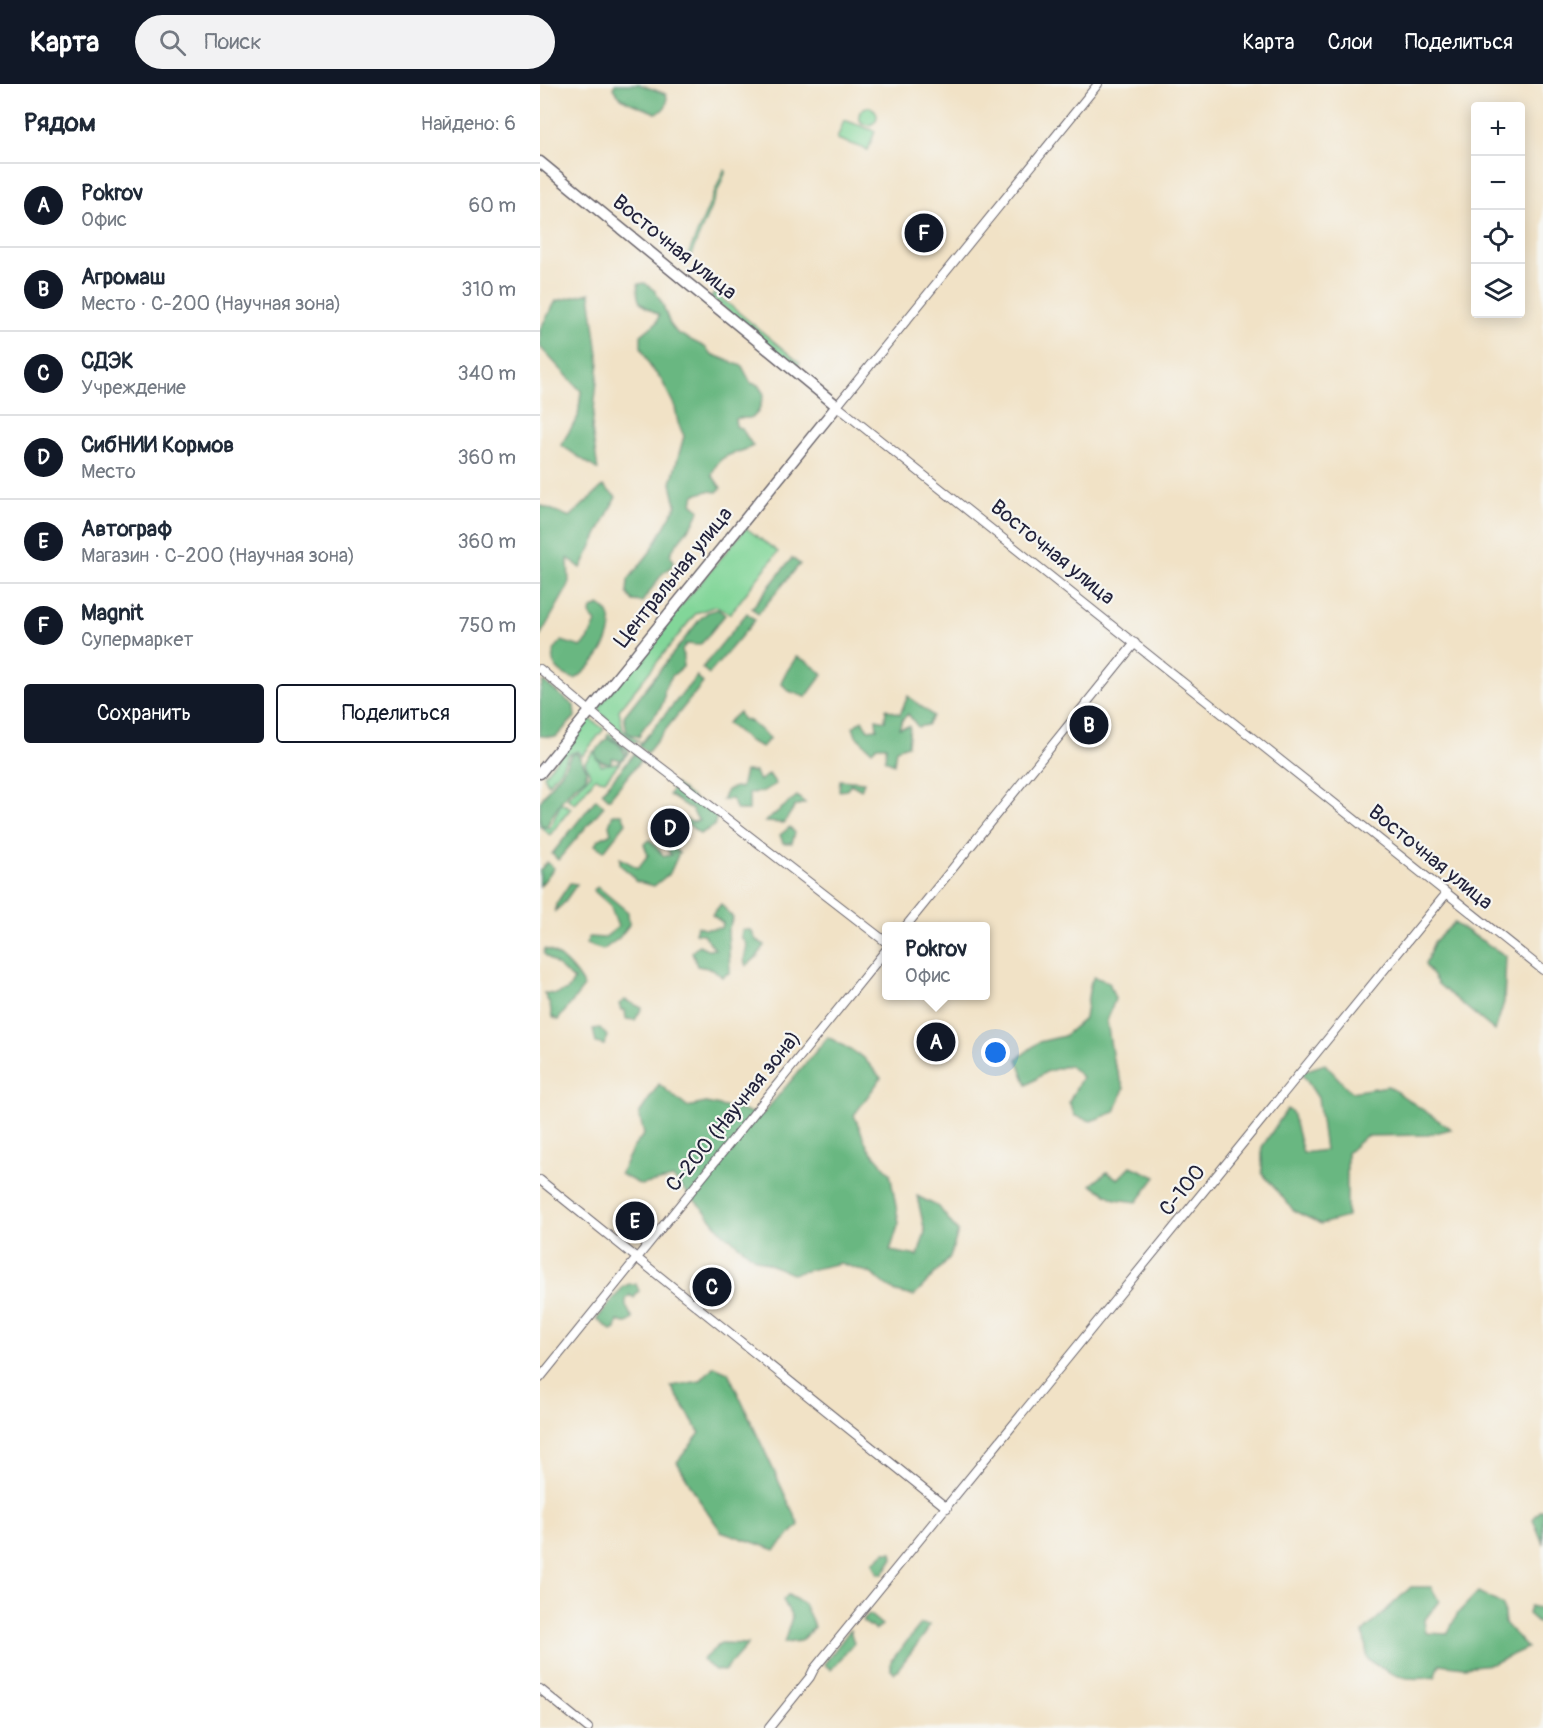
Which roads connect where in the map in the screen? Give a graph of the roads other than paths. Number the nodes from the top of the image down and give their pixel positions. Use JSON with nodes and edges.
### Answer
{"nodes":[{"id":1,"x":1098,"y":84,"type":"edge"},
{"id":2,"x":540,"y":162,"type":"edge"},
{"id":3,"x":837,"y":406,"type":"junction"},
{"id":4,"x":1136,"y":643,"type":"junction"},
{"id":5,"x":540,"y":669,"type":"edge"},
{"id":6,"x":591,"y":711,"type":"junction"},
{"id":7,"x":540,"y":773,"type":"edge"},
{"id":8,"x":1446,"y":894,"type":"junction"},
{"id":9,"x":910,"y":922,"type":"edge"},
{"id":10,"x":882,"y":939,"type":"edge"},
{"id":11,"x":882,"y":955,"type":"edge"},
{"id":12,"x":1543,"y":970,"type":"edge"},
{"id":13,"x":540,"y":1180,"type":"edge"},
{"id":14,"x":637,"y":1258,"type":"junction"},
{"id":15,"x":540,"y":1378,"type":"edge"},
{"id":16,"x":947,"y":1508,"type":"junction"},
{"id":17,"x":540,"y":1689,"type":"edge"},
{"id":18,"x":588,"y":1728,"type":"edge"},
{"id":19,"x":769,"y":1728,"type":"edge"}],
"edges":[{"from":1,"to":3,"type":"street"},
{"from":2,"to":3,"type":"main road","name":"Восточная улица"},
{"from":3,"to":4,"type":"street","name":"Восточная улица"},
{"from":3,"to":6,"type":"main road","name":"Центральная улица"},
{"from":4,"to":8,"type":"street","name":"Восточная улица"},
{"from":4,"to":9,"type":"street"},
{"from":5,"to":6,"type":"street"},
{"from":6,"to":7,"type":"main road","name":"Центральная улица"},
{"from":6,"to":10,"type":"street"},
{"from":8,"to":12,"type":"street","name":"Восточная улица"},
{"from":8,"to":16,"type":"street","name":"С-100"},
{"from":11,"to":14,"type":"street","name":"С-200 (Научная зона)"},
{"from":13,"to":14,"type":"street"},
{"from":14,"to":15,"type":"street","name":"С-200 (Научная зона)"},
{"from":14,"to":16,"type":"street"},
{"from":16,"to":19,"type":"street","name":"С-100"},
{"from":17,"to":18,"type":"street"}]}
